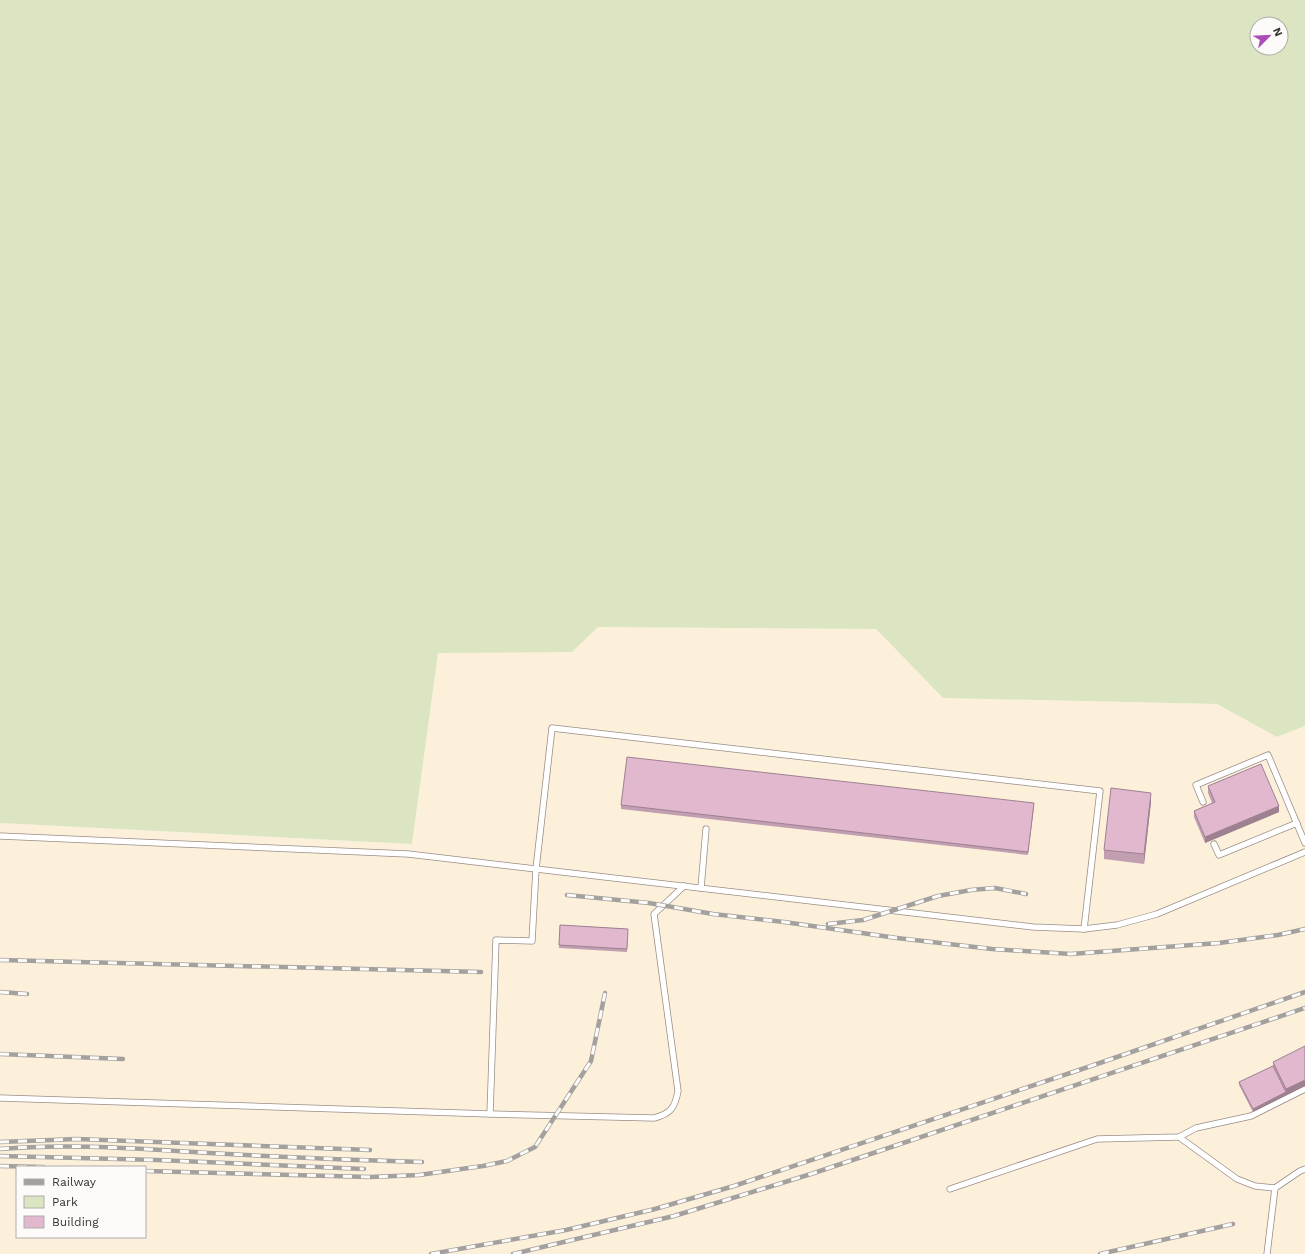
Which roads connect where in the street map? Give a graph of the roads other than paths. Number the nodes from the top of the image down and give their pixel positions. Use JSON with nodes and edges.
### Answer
{"nodes":[{"id":1,"x":1203,"y":802,"type":"dead end"},
{"id":2,"x":1296,"y":823,"type":"junction"},
{"id":3,"x":706,"y":829,"type":"dead end"},
{"id":4,"x":0,"y":836,"type":"edge"},
{"id":5,"x":1305,"y":843,"type":"edge"},
{"id":6,"x":1214,"y":844,"type":"dead end"},
{"id":7,"x":1305,"y":852,"type":"edge"},
{"id":8,"x":536,"y":869,"type":"junction"},
{"id":9,"x":684,"y":886,"type":"junction"},
{"id":10,"x":701,"y":888,"type":"junction"},
{"id":11,"x":1084,"y":929,"type":"junction"},
{"id":12,"x":1305,"y":1089,"type":"edge"},
{"id":13,"x":0,"y":1098,"type":"edge"},
{"id":14,"x":490,"y":1114,"type":"junction"},
{"id":15,"x":1179,"y":1137,"type":"junction"},
{"id":16,"x":1305,"y":1169,"type":"edge"},
{"id":17,"x":950,"y":1188,"type":"dead end"},
{"id":18,"x":1275,"y":1188,"type":"junction"},
{"id":19,"x":1267,"y":1254,"type":"edge"}],
"edges":[{"from":1,"to":2,"type":"lane"},
{"from":2,"to":5,"type":"lane"},
{"from":2,"to":6,"type":"lane"},
{"from":3,"to":10,"type":"lane"},
{"from":4,"to":8,"type":"lane"},
{"from":7,"to":11,"type":"lane"},
{"from":8,"to":9,"type":"lane"},
{"from":8,"to":11,"type":"lane"},
{"from":8,"to":14,"type":"lane"},
{"from":9,"to":10,"type":"lane"},
{"from":9,"to":14,"type":"lane"},
{"from":10,"to":11,"type":"lane"},
{"from":12,"to":15,"type":"lane"},
{"from":13,"to":14,"type":"lane"},
{"from":15,"to":17,"type":"lane"},
{"from":15,"to":18,"type":"lane"},
{"from":16,"to":18,"type":"lane"},
{"from":18,"to":19,"type":"lane"}]}
